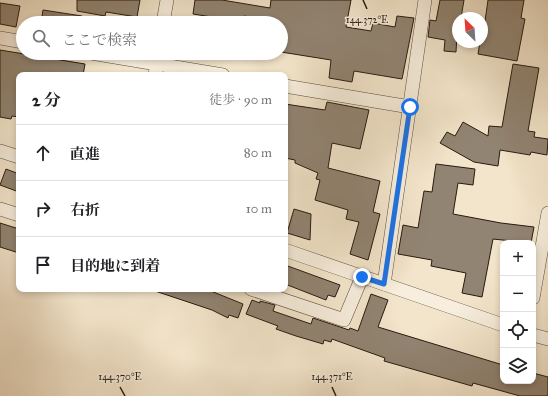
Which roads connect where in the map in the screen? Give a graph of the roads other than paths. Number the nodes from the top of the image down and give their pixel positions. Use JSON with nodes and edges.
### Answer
{"nodes":[{"id":1,"x":167,"y":0,"type":"edge"},
{"id":2,"x":425,"y":0,"type":"edge"},
{"id":3,"x":165,"y":16,"type":"edge"},
{"id":4,"x":0,"y":38,"type":"edge"},
{"id":5,"x":16,"y":41,"type":"edge"},
{"id":6,"x":133,"y":60,"type":"edge"},
{"id":7,"x":157,"y":64,"type":"edge"},
{"id":8,"x":205,"y":72,"type":"edge"},
{"id":9,"x":288,"y":87,"type":"edge"},
{"id":10,"x":410,"y":107,"type":"junction"},
{"id":11,"x":0,"y":151,"type":"edge"},
{"id":12,"x":16,"y":156,"type":"edge"},
{"id":13,"x":0,"y":209,"type":"edge"},
{"id":14,"x":548,"y":213,"type":"edge"},
{"id":15,"x":16,"y":215,"type":"edge"},
{"id":16,"x":288,"y":251,"type":"edge"},
{"id":17,"x":362,"y":277,"type":"junction"},
{"id":18,"x":536,"y":281,"type":"edge"},
{"id":19,"x":384,"y":284,"type":"junction"},
{"id":20,"x":260,"y":292,"type":"edge"},
{"id":21,"x":500,"y":324,"type":"edge"},
{"id":22,"x":536,"y":336,"type":"edge"},
{"id":23,"x":548,"y":339,"type":"edge"}],
"edges":[{"from":1,"to":3,"type":"street"},
{"from":2,"to":10,"type":"street"},
{"from":4,"to":5,"type":"street"},
{"from":6,"to":7,"type":"street"},
{"from":7,"to":8,"type":"street"},
{"from":9,"to":10,"type":"street"},
{"from":10,"to":19,"type":"street"},
{"from":11,"to":12,"type":"street"},
{"from":13,"to":15,"type":"street"},
{"from":14,"to":18,"type":"street"},
{"from":16,"to":17,"type":"street"},
{"from":17,"to":19,"type":"street"},
{"from":17,"to":20,"type":"street"},
{"from":19,"to":21,"type":"street"},
{"from":22,"to":23,"type":"street"}]}
